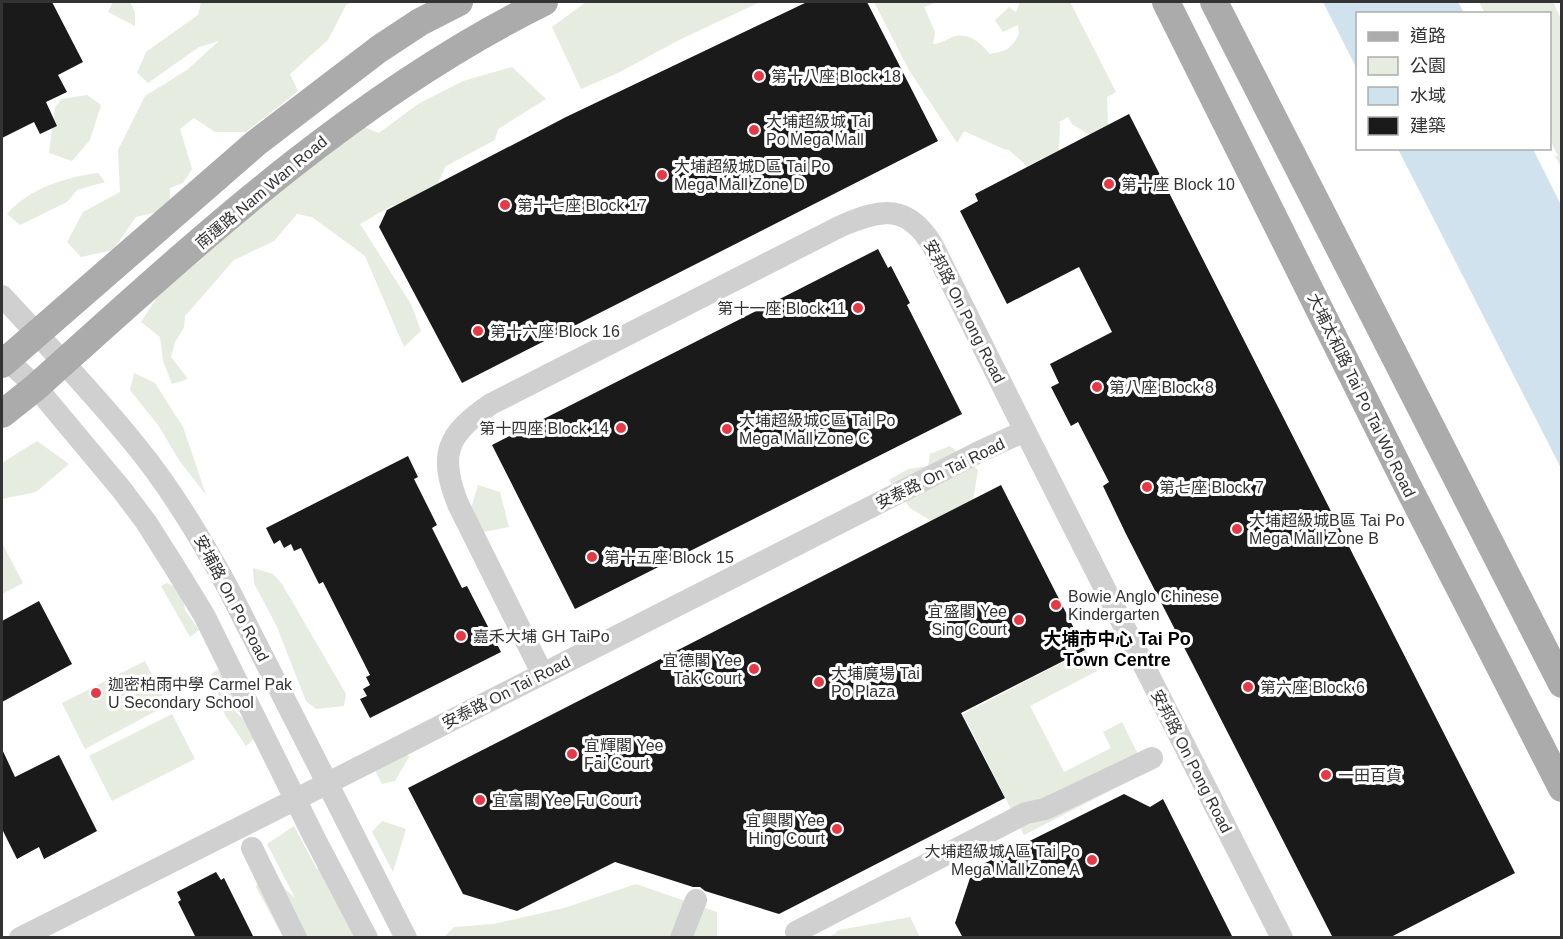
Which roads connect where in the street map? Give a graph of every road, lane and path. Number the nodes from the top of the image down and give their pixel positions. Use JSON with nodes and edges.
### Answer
{"nodes":[{"id":1,"x":459,"y":2,"type":"edge"},
{"id":2,"x":544,"y":2,"type":"edge"},
{"id":3,"x":1166,"y":2,"type":"edge"},
{"id":4,"x":1214,"y":2,"type":"edge"},
{"id":5,"x":2,"y":296,"type":"edge"},
{"id":6,"x":38,"y":335,"type":"junction"},
{"id":7,"x":3,"y":360,"type":"edge"},
{"id":8,"x":64,"y":362,"type":"junction"},
{"id":9,"x":36,"y":387,"type":"junction"},
{"id":10,"x":2,"y":414,"type":"edge"},
{"id":11,"x":1025,"y":431,"type":"junction"},
{"id":12,"x":542,"y":673,"type":"junction"},
{"id":13,"x":1562,"y":684,"type":"edge"},
{"id":14,"x":1152,"y":758,"type":"dead end"},
{"id":15,"x":328,"y":783,"type":"junction"},
{"id":16,"x":1562,"y":788,"type":"edge"},
{"id":17,"x":296,"y":799,"type":"junction"},
{"id":18,"x":252,"y":848,"type":"dead end"},
{"id":19,"x":696,"y":900,"type":"dead end"},
{"id":20,"x":796,"y":932,"type":"dead end"},
{"id":21,"x":20,"y":938,"type":"edge"},
{"id":22,"x":296,"y":938,"type":"edge"},
{"id":23,"x":367,"y":938,"type":"edge"},
{"id":24,"x":406,"y":938,"type":"edge"},
{"id":25,"x":681,"y":938,"type":"edge"},
{"id":26,"x":1282,"y":938,"type":"edge"}],
"edges":[{"from":1,"to":6,"type":"main road"},
{"from":2,"to":8,"type":"main road","name":"南運路 Nam Wan Road"},
{"from":3,"to":16,"type":"main road","name":"大埔太和路 Tai Po Tai Wo Road"},
{"from":4,"to":13,"type":"main road"},
{"from":5,"to":6,"type":"street","name":"安埔路 On Po Road"},
{"from":6,"to":7,"type":"main road"},
{"from":6,"to":8,"type":"street","name":"安埔路 On Po Road"},
{"from":7,"to":9,"type":"street","name":"安埔路 On Po Road"},
{"from":8,"to":9,"type":"main road","name":"南運路 Nam Wan Road"},
{"from":8,"to":15,"type":"street","name":"安埔路 On Po Road"},
{"from":9,"to":10,"type":"main road","name":"南運路 Nam Wan Road"},
{"from":9,"to":17,"type":"street","name":"安埔路 On Po Road"},
{"from":11,"to":12,"type":"street","name":"安泰路 On Tai Road"},
{"from":11,"to":12,"type":"street","name":"安邦路 On Pong Road"},
{"from":11,"to":26,"type":"street","name":"安邦路 On Pong Road"},
{"from":12,"to":15,"type":"street","name":"安泰路 On Tai Road"},
{"from":14,"to":20,"type":"street"},
{"from":15,"to":17,"type":"street","name":"安泰路 On Tai Road"},
{"from":15,"to":24,"type":"street","name":"安埔路 On Po Road"},
{"from":17,"to":21,"type":"street","name":"安泰路 On Tai Road"},
{"from":17,"to":23,"type":"street","name":"安埔路 On Po Road"},
{"from":18,"to":22,"type":"street"},
{"from":19,"to":25,"type":"street"}]}
